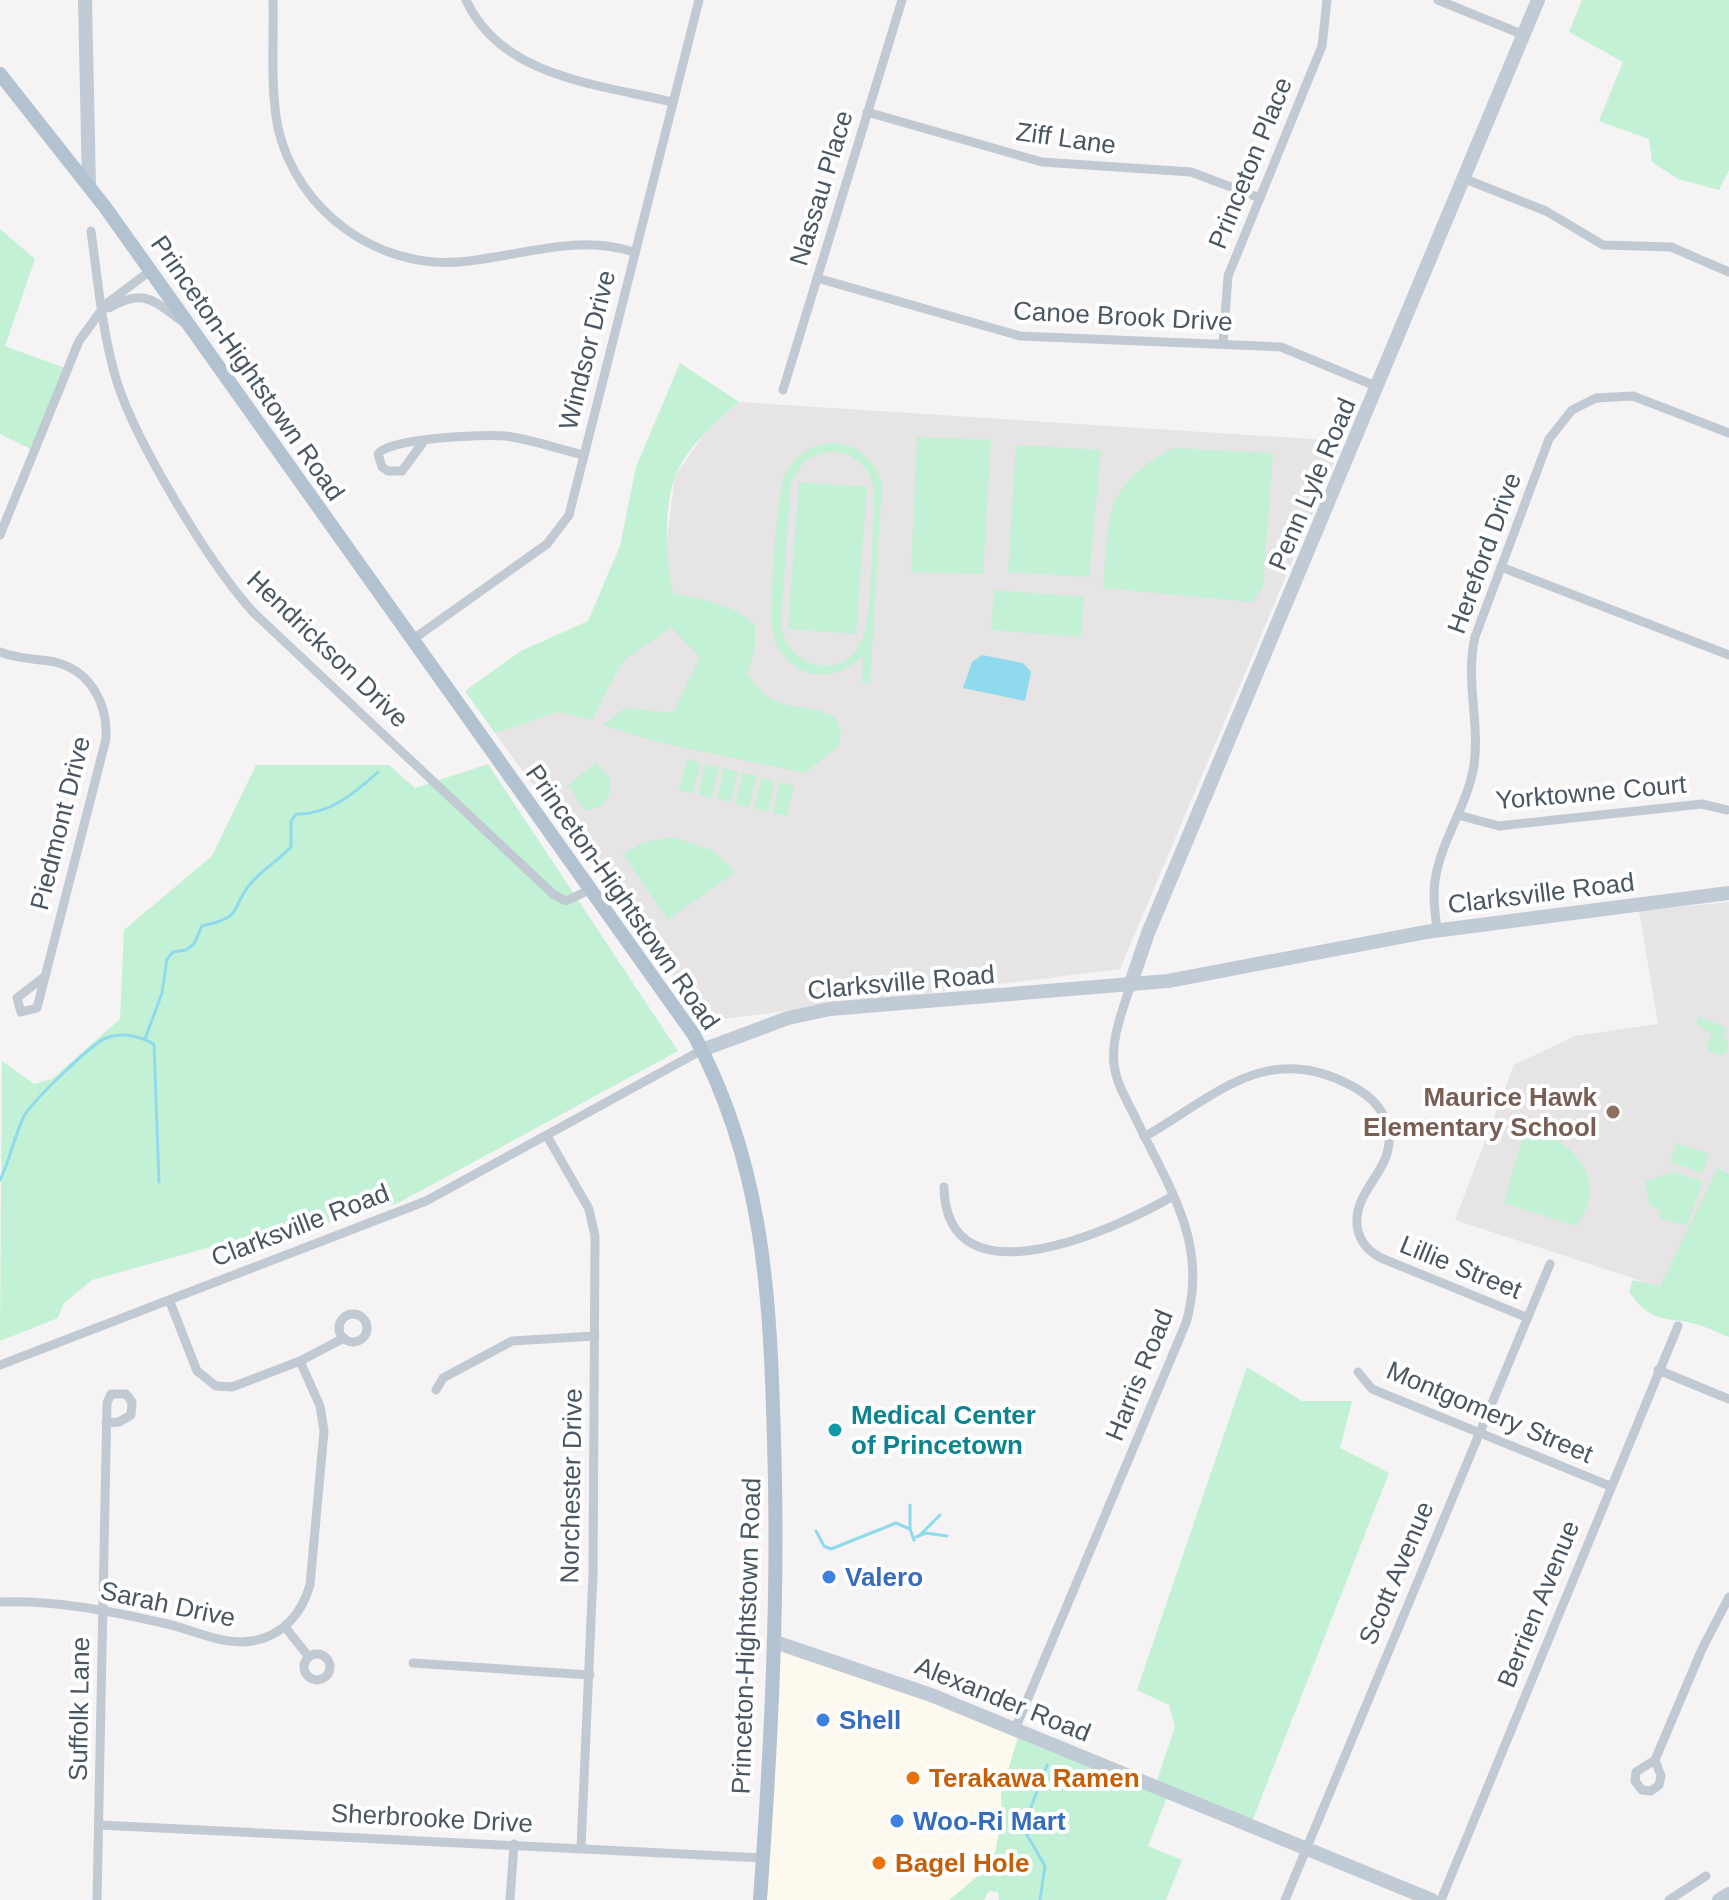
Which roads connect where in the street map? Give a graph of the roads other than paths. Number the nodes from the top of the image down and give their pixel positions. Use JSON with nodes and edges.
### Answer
{"nodes":[{"id":1,"x":85,"y":0,"type":"edge"},
{"id":2,"x":273,"y":0,"type":"edge"},
{"id":3,"x":466,"y":0,"type":"edge"},
{"id":4,"x":699,"y":0,"type":"edge"},
{"id":5,"x":902,"y":0,"type":"edge"},
{"id":6,"x":1327,"y":0,"type":"edge"},
{"id":7,"x":1438,"y":0,"type":"edge"},
{"id":8,"x":1538,"y":0,"type":"edge"},
{"id":9,"x":1524,"y":35,"type":"junction"},
{"id":10,"x":0,"y":74,"type":"edge"},
{"id":11,"x":672,"y":102,"type":"junction"},
{"id":12,"x":867,"y":112,"type":"junction"},
{"id":13,"x":1465,"y":179,"type":"junction"},
{"id":14,"x":89,"y":186,"type":"junction"},
{"id":15,"x":1260,"y":198,"type":"junction"},
{"id":16,"x":91,"y":231,"type":"dead end"},
{"id":17,"x":634,"y":252,"type":"junction"},
{"id":18,"x":150,"y":271,"type":"junction"},
{"id":19,"x":1729,"y":272,"type":"edge"},
{"id":20,"x":817,"y":278,"type":"junction"},
{"id":21,"x":102,"y":310,"type":"junction"},
{"id":22,"x":188,"y":326,"type":"junction"},
{"id":23,"x":1223,"y":344,"type":"junction"},
{"id":24,"x":1378,"y":387,"type":"junction"},
{"id":25,"x":783,"y":390,"type":"dead end"},
{"id":26,"x":1729,"y":433,"type":"edge"},
{"id":27,"x":424,"y":441,"type":"junction"},
{"id":28,"x":584,"y":455,"type":"junction"},
{"id":29,"x":0,"y":535,"type":"edge"},
{"id":30,"x":1501,"y":567,"type":"junction"},
{"id":31,"x":412,"y":640,"type":"junction"},
{"id":32,"x":0,"y":652,"type":"edge"},
{"id":33,"x":1729,"y":655,"type":"edge"},
{"id":34,"x":1727,"y":810,"type":"edge"},
{"id":35,"x":1458,"y":815,"type":"junction"},
{"id":36,"x":589,"y":890,"type":"junction"},
{"id":37,"x":1729,"y":893,"type":"edge"},
{"id":38,"x":1437,"y":930,"type":"junction"},
{"id":39,"x":44,"y":977,"type":"dead end"},
{"id":40,"x":1130,"y":986,"type":"junction"},
{"id":41,"x":702,"y":1050,"type":"junction"},
{"id":42,"x":547,"y":1136,"type":"junction"},
{"id":43,"x":1144,"y":1137,"type":"junction"},
{"id":44,"x":944,"y":1187,"type":"dead end"},
{"id":45,"x":1173,"y":1196,"type":"junction"},
{"id":46,"x":1550,"y":1264,"type":"dead end"},
{"id":47,"x":170,"y":1302,"type":"junction"},
{"id":48,"x":1526,"y":1317,"type":"junction"},
{"id":49,"x":1678,"y":1326,"type":"dead end"},
{"id":50,"x":595,"y":1336,"type":"junction"},
{"id":51,"x":344,"y":1338,"type":"dead end"},
{"id":52,"x":300,"y":1361,"type":"junction"},
{"id":53,"x":0,"y":1365,"type":"edge"},
{"id":54,"x":1658,"y":1370,"type":"junction"},
{"id":55,"x":1358,"y":1372,"type":"dead end"},
{"id":56,"x":436,"y":1390,"type":"dead end"},
{"id":57,"x":1729,"y":1399,"type":"edge"},
{"id":58,"x":106,"y":1423,"type":"junction"},
{"id":59,"x":1478,"y":1432,"type":"junction"},
{"id":60,"x":1610,"y":1486,"type":"junction"},
{"id":61,"x":1729,"y":1597,"type":"edge"},
{"id":62,"x":0,"y":1602,"type":"edge"},
{"id":63,"x":102,"y":1610,"type":"junction"},
{"id":64,"x":285,"y":1627,"type":"junction"},
{"id":65,"x":775,"y":1642,"type":"junction"},
{"id":66,"x":309,"y":1657,"type":"dead end"},
{"id":67,"x":413,"y":1663,"type":"dead end"},
{"id":68,"x":590,"y":1675,"type":"junction"},
{"id":69,"x":1015,"y":1729,"type":"junction"},
{"id":70,"x":1655,"y":1760,"type":"dead end"},
{"id":71,"x":100,"y":1825,"type":"junction"},
{"id":72,"x":514,"y":1844,"type":"junction"},
{"id":73,"x":581,"y":1848,"type":"junction"},
{"id":74,"x":1305,"y":1848,"type":"junction"},
{"id":75,"x":763,"y":1858,"type":"junction"},
{"id":76,"x":1706,"y":1876,"type":"dead end"},
{"id":77,"x":1729,"y":1894,"type":"edge"},
{"id":78,"x":97,"y":1900,"type":"edge"},
{"id":79,"x":510,"y":1900,"type":"edge"},
{"id":80,"x":760,"y":1900,"type":"edge"},
{"id":81,"x":1285,"y":1900,"type":"edge"},
{"id":82,"x":1432,"y":1900,"type":"edge"},
{"id":83,"x":1441,"y":1900,"type":"edge"},
{"id":84,"x":1669,"y":1900,"type":"edge"},
{"id":85,"x":1719,"y":1900,"type":"edge"}],
"edges":[{"from":1,"to":14,"type":"street"},
{"from":2,"to":17,"type":"street"},
{"from":3,"to":11,"type":"street"},
{"from":4,"to":11,"type":"street","name":"Windsor Drive"},
{"from":5,"to":12,"type":"street","name":"Nassau Place"},
{"from":6,"to":15,"type":"street","name":"Princeton Place"},
{"from":7,"to":9,"type":"street"},
{"from":8,"to":9,"type":"street","name":"Penn Lyle Road"},
{"from":9,"to":13,"type":"street","name":"Penn Lyle Road"},
{"from":10,"to":14,"type":"main road","name":"Princeton-Hightstown Road"},
{"from":11,"to":17,"type":"street","name":"Windsor Drive"},
{"from":12,"to":15,"type":"street","name":"Ziff Lane"},
{"from":12,"to":20,"type":"street","name":"Nassau Place"},
{"from":13,"to":19,"type":"street"},
{"from":13,"to":24,"type":"street","name":"Penn Lyle Road"},
{"from":14,"to":18,"type":"main road","name":"Princeton-Hightstown Road"},
{"from":15,"to":23,"type":"street","name":"Princeton Place"},
{"from":16,"to":21,"type":"street"},
{"from":17,"to":28,"type":"street","name":"Windsor Drive"},
{"from":18,"to":21,"type":"street"},
{"from":18,"to":22,"type":"main road","name":"Princeton-Hightstown Road"},
{"from":20,"to":23,"type":"street","name":"Canoe Brook Drive"},
{"from":20,"to":25,"type":"street","name":"Nassau Place"},
{"from":21,"to":22,"type":"street"},
{"from":21,"to":29,"type":"street"},
{"from":21,"to":36,"type":"street","name":"Hendrickson Drive"},
{"from":22,"to":31,"type":"main road","name":"Princeton-Hightstown Road"},
{"from":23,"to":24,"type":"street","name":"Canoe Brook Drive"},
{"from":24,"to":40,"type":"street","name":"Penn Lyle Road"},
{"from":26,"to":30,"type":"street","name":"Hereford Drive"},
{"from":27,"to":27,"type":"street"},
{"from":27,"to":28,"type":"street"},
{"from":28,"to":31,"type":"street","name":"Windsor Drive"},
{"from":30,"to":33,"type":"street"},
{"from":30,"to":35,"type":"street","name":"Hereford Drive"},
{"from":31,"to":36,"type":"main road","name":"Princeton-Hightstown Road"},
{"from":32,"to":39,"type":"street","name":"Piedmont Drive"},
{"from":34,"to":35,"type":"street","name":"Yorktowne Court"},
{"from":35,"to":38,"type":"street","name":"Hereford Drive"},
{"from":36,"to":41,"type":"main road","name":"Princeton-Hightstown Road"},
{"from":37,"to":38,"type":"street","name":"Clarksville Road"},
{"from":38,"to":40,"type":"street","name":"Clarksville Road"},
{"from":40,"to":41,"type":"street","name":"Clarksville Road"},
{"from":40,"to":43,"type":"street","name":"Harris Road"},
{"from":41,"to":42,"type":"street","name":"Clarksville Road"},
{"from":41,"to":65,"type":"main road","name":"Princeton-Hightstown Road"},
{"from":42,"to":47,"type":"street","name":"Clarksville Road"},
{"from":42,"to":50,"type":"street","name":"Norchester Drive"},
{"from":43,"to":45,"type":"street","name":"Harris Road"},
{"from":43,"to":48,"type":"street","name":"Lillie Street"},
{"from":44,"to":45,"type":"street"},
{"from":45,"to":69,"type":"street","name":"Harris Road"},
{"from":46,"to":48,"type":"street","name":"Scott Avenue"},
{"from":47,"to":52,"type":"street"},
{"from":47,"to":53,"type":"street","name":"Clarksville Road"},
{"from":48,"to":59,"type":"street","name":"Scott Avenue"},
{"from":49,"to":54,"type":"street","name":"Berrien Avenue"},
{"from":50,"to":56,"type":"street"},
{"from":50,"to":68,"type":"street","name":"Norchester Drive"},
{"from":51,"to":52,"type":"street"},
{"from":52,"to":64,"type":"street"},
{"from":54,"to":57,"type":"street"},
{"from":54,"to":60,"type":"street","name":"Berrien Avenue"},
{"from":55,"to":59,"type":"street","name":"Montgomery Street"},
{"from":58,"to":58,"type":"street","name":"Suffolk Lane"},
{"from":58,"to":63,"type":"street","name":"Suffolk Lane"},
{"from":59,"to":60,"type":"street","name":"Montgomery Street"},
{"from":59,"to":74,"type":"street","name":"Scott Avenue"},
{"from":60,"to":83,"type":"street","name":"Berrien Avenue"},
{"from":61,"to":70,"type":"street"},
{"from":62,"to":63,"type":"street","name":"Sarah Drive"},
{"from":63,"to":64,"type":"street","name":"Sarah Drive"},
{"from":63,"to":71,"type":"street","name":"Suffolk Lane"},
{"from":64,"to":66,"type":"street"},
{"from":65,"to":69,"type":"street","name":"Alexander Road"},
{"from":65,"to":75,"type":"main road","name":"Princeton-Hightstown Road"},
{"from":67,"to":68,"type":"street"},
{"from":68,"to":73,"type":"street","name":"Norchester Drive"},
{"from":69,"to":74,"type":"street","name":"Alexander Road"},
{"from":71,"to":72,"type":"street","name":"Sherbrooke Drive"},
{"from":71,"to":78,"type":"street","name":"Suffolk Lane"},
{"from":72,"to":73,"type":"street","name":"Sherbrooke Drive"},
{"from":72,"to":79,"type":"street"},
{"from":73,"to":75,"type":"street","name":"Sherbrooke Drive"},
{"from":74,"to":81,"type":"street","name":"Scott Avenue"},
{"from":74,"to":82,"type":"street","name":"Alexander Road"},
{"from":75,"to":80,"type":"main road","name":"Princeton-Hightstown Road"},
{"from":76,"to":84,"type":"street"},
{"from":77,"to":85,"type":"street"}]}
